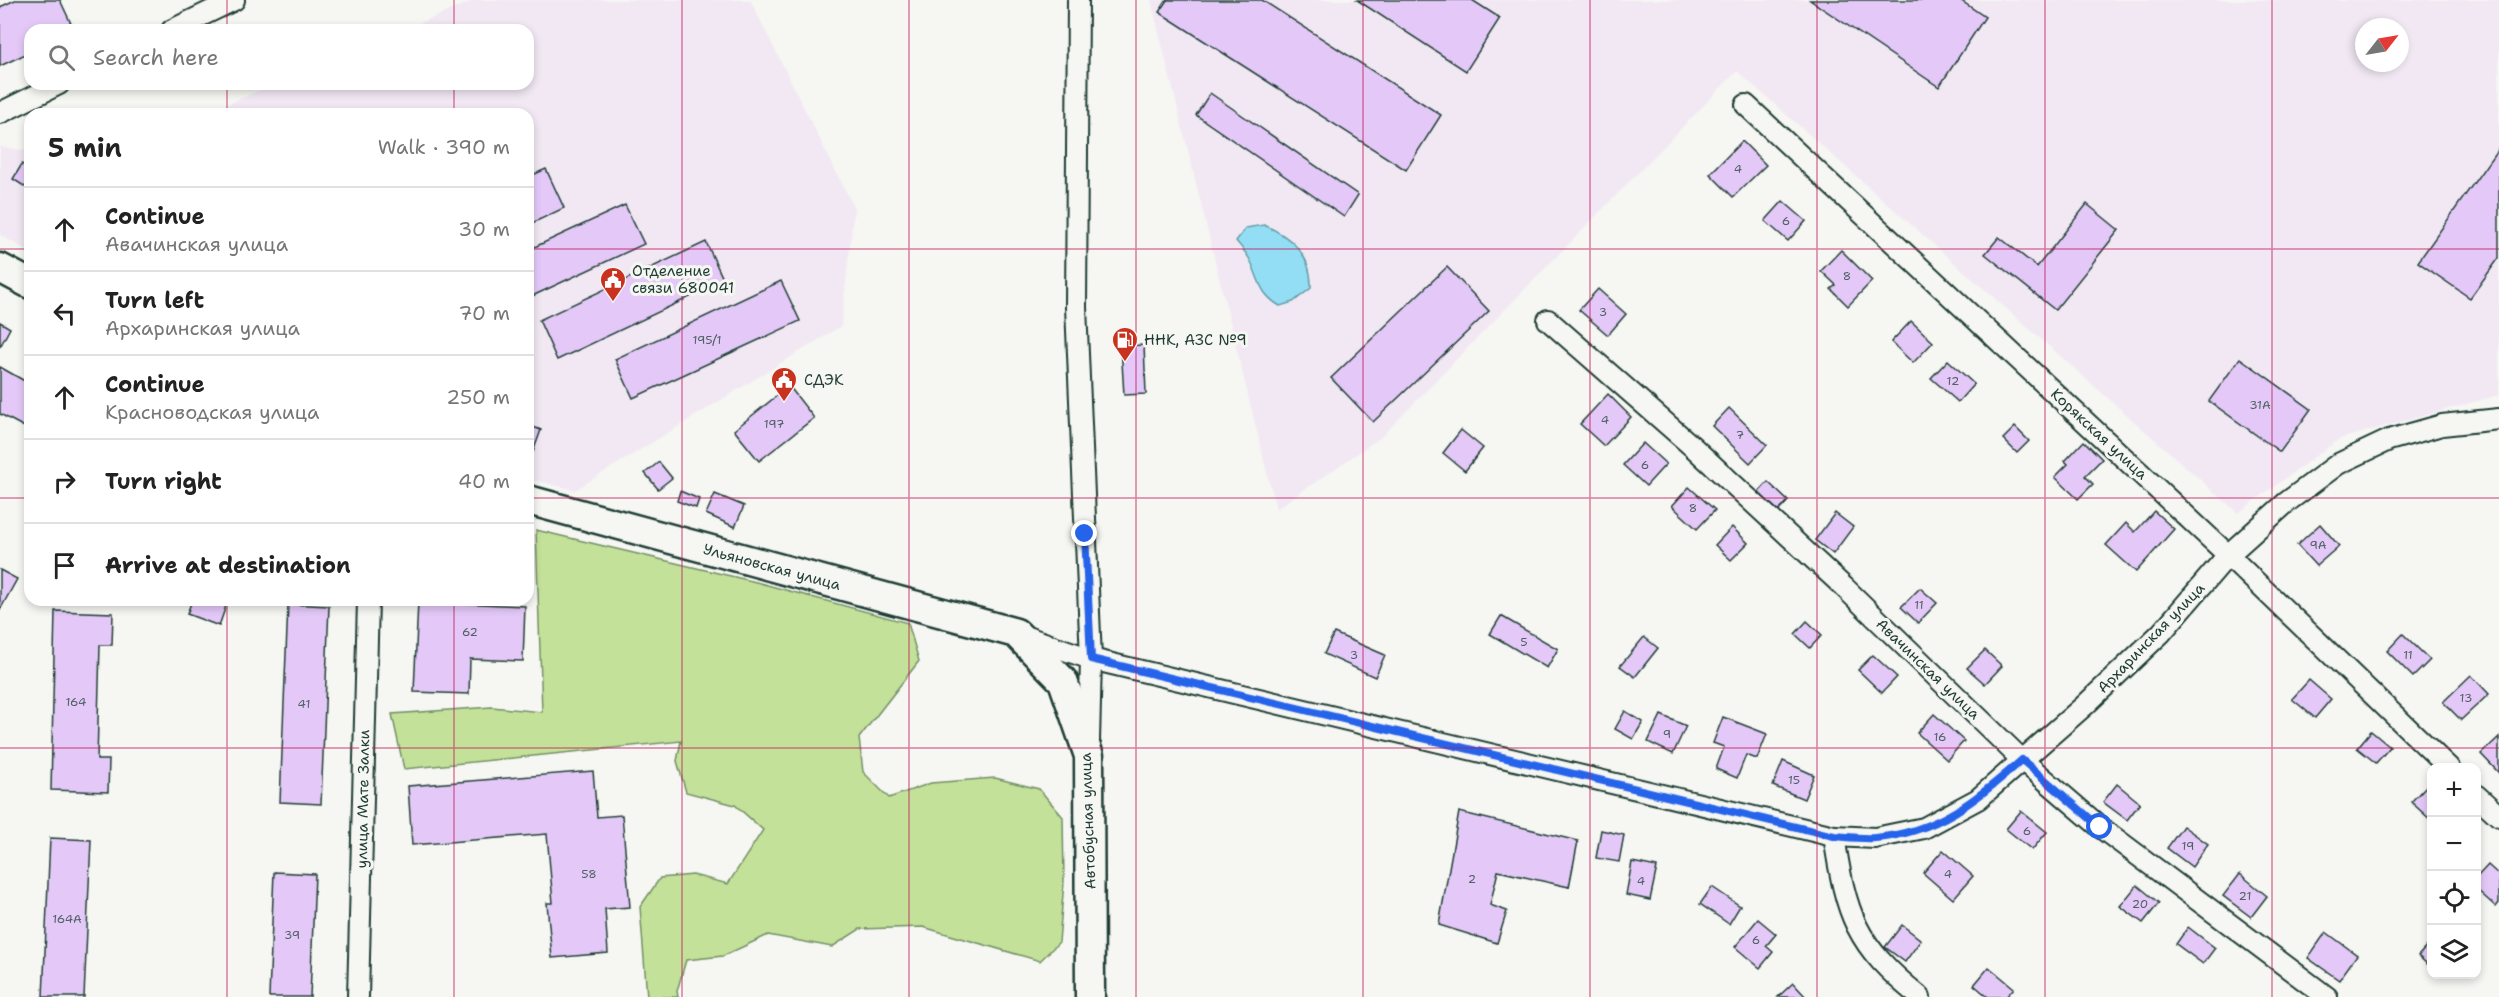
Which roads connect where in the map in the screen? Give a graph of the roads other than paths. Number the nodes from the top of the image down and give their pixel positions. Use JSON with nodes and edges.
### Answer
{"nodes":[{"id":1,"x":234,"y":0,"type":"edge"},
{"id":2,"x":1078,"y":0,"type":"edge"},
{"id":3,"x":184,"y":24,"type":"edge"},
{"id":4,"x":47,"y":90,"type":"edge"},
{"id":5,"x":1746,"y":105,"type":"dead end"},
{"id":6,"x":0,"y":113,"type":"edge"},
{"id":7,"x":0,"y":268,"type":"edge"},
{"id":8,"x":24,"y":281,"type":"edge"},
{"id":9,"x":1548,"y":320,"type":"dead end"},
{"id":10,"x":2499,"y":419,"type":"edge"},
{"id":11,"x":534,"y":502,"type":"edge"},
{"id":12,"x":2228,"y":555,"type":"junction"},
{"id":13,"x":368,"y":606,"type":"edge"},
{"id":14,"x":1016,"y":633,"type":"junction"},
{"id":15,"x":1091,"y":659,"type":"junction"},
{"id":16,"x":1089,"y":756,"type":"junction"},
{"id":17,"x":2022,"y":760,"type":"junction"},
{"id":18,"x":2444,"y":763,"type":"edge"},
{"id":19,"x":2481,"y":800,"type":"edge"},
{"id":20,"x":2499,"y":816,"type":"edge"},
{"id":21,"x":1834,"y":836,"type":"junction"},
{"id":22,"x":358,"y":997,"type":"edge"},
{"id":23,"x":1090,"y":997,"type":"edge"},
{"id":24,"x":1920,"y":997,"type":"edge"},
{"id":25,"x":2327,"y":997,"type":"edge"}],
"edges":[{"from":1,"to":3,"type":"street"},
{"from":2,"to":15,"type":"street"},
{"from":4,"to":6,"type":"street"},
{"from":5,"to":12,"type":"street","name":"Корякская улица"},
{"from":7,"to":8,"type":"street"},
{"from":9,"to":17,"type":"street","name":"Авачинская улица"},
{"from":10,"to":12,"type":"street","name":"Архаринская улица"},
{"from":11,"to":14,"type":"street","name":"Ульяновская улица"},
{"from":12,"to":17,"type":"street","name":"Архаринская улица"},
{"from":12,"to":18,"type":"street","name":"Корякская улица"},
{"from":13,"to":22,"type":"street","name":"улица Мате Залки"},
{"from":14,"to":15,"type":"street","name":"Архаринская улица"},
{"from":14,"to":16,"type":"street","name":"Автобусная улица"},
{"from":15,"to":16,"type":"street"},
{"from":15,"to":21,"type":"street","name":"Архаринская улица"},
{"from":16,"to":23,"type":"street","name":"Автобусная улица"},
{"from":17,"to":21,"type":"street","name":"Архаринская улица"},
{"from":17,"to":25,"type":"street","name":"Авачинская улица"},
{"from":19,"to":20,"type":"street"},
{"from":21,"to":24,"type":"street"}]}
